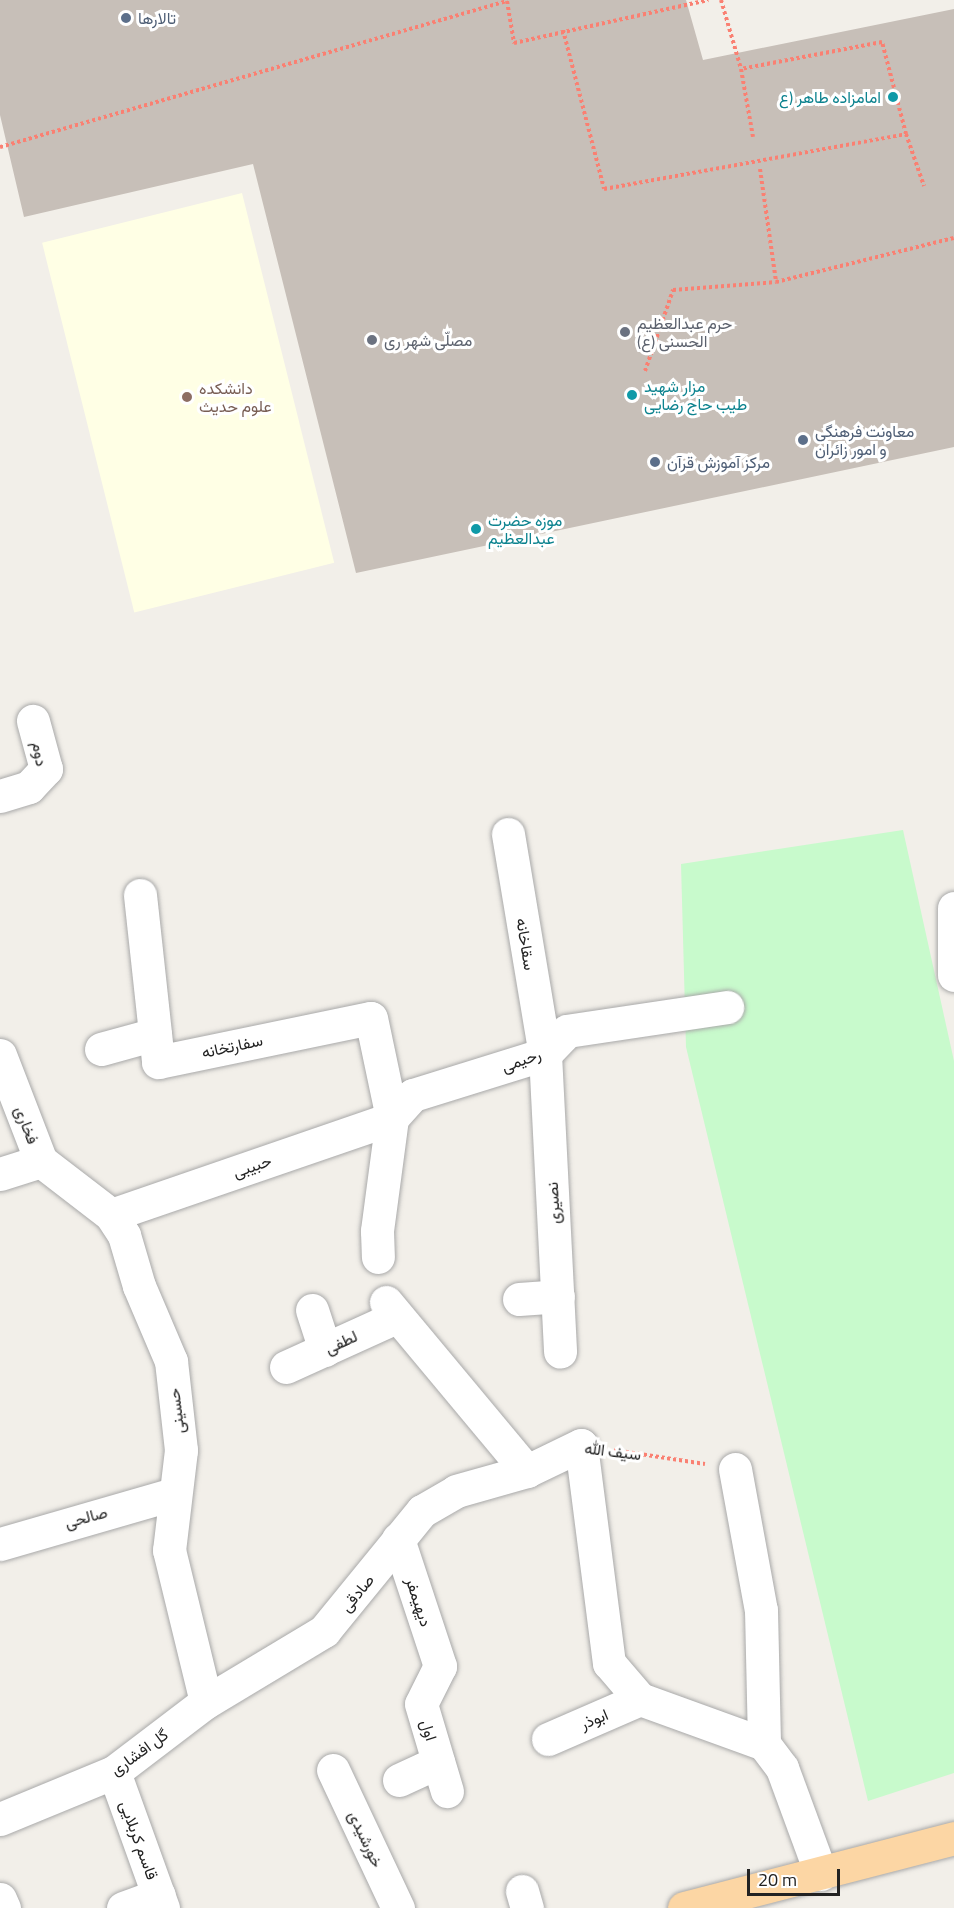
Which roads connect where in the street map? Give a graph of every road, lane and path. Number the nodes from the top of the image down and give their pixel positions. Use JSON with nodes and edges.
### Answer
{"nodes":[{"id":1,"x":708,"y":0,"type":"edge"},
{"id":2,"x":721,"y":0,"type":"edge"},
{"id":3,"x":563,"y":30,"type":"junction"},
{"id":4,"x":741,"y":69,"type":"junction"},
{"id":5,"x":906,"y":134,"type":"junction"},
{"id":6,"x":753,"y":137,"type":"dead end"},
{"id":7,"x":0,"y":147,"type":"edge"},
{"id":8,"x":760,"y":169,"type":"dead end"},
{"id":9,"x":924,"y":186,"type":"dead end"},
{"id":10,"x":954,"y":238,"type":"edge"},
{"id":11,"x":776,"y":282,"type":"junction"},
{"id":12,"x":645,"y":371,"type":"dead end"},
{"id":13,"x":33,"y":721,"type":"dead end"},
{"id":14,"x":0,"y":796,"type":"edge"},
{"id":15,"x":508,"y":834,"type":"dead end"},
{"id":16,"x":140,"y":895,"type":"dead end"},
{"id":17,"x":954,"y":909,"type":"edge"},
{"id":18,"x":954,"y":975,"type":"edge"},
{"id":19,"x":727,"y":1007,"type":"dead end"},
{"id":20,"x":155,"y":1034,"type":"junction"},
{"id":21,"x":101,"y":1049,"type":"dead end"},
{"id":22,"x":545,"y":1054,"type":"junction"},
{"id":23,"x":0,"y":1055,"type":"edge"},
{"id":24,"x":392,"y":1118,"type":"junction"},
{"id":25,"x":41,"y":1161,"type":"junction"},
{"id":26,"x":0,"y":1174,"type":"edge"},
{"id":27,"x":111,"y":1215,"type":"junction"},
{"id":28,"x":378,"y":1257,"type":"dead end"},
{"id":29,"x":558,"y":1296,"type":"junction"},
{"id":30,"x":519,"y":1299,"type":"dead end"},
{"id":31,"x":312,"y":1310,"type":"dead end"},
{"id":32,"x":325,"y":1350,"type":"junction"},
{"id":33,"x":560,"y":1352,"type":"dead end"},
{"id":34,"x":286,"y":1367,"type":"dead end"},
{"id":35,"x":581,"y":1445,"type":"junction"},
{"id":36,"x":735,"y":1469,"type":"joint"},
{"id":37,"x":512,"y":1475,"type":"junction"},
{"id":38,"x":173,"y":1494,"type":"junction"},
{"id":39,"x":398,"y":1539,"type":"junction"},
{"id":40,"x":0,"y":1544,"type":"edge"},
{"id":41,"x":440,"y":1666,"type":"joint"},
{"id":42,"x":640,"y":1699,"type":"junction"},
{"id":43,"x":206,"y":1702,"type":"junction"},
{"id":44,"x":548,"y":1738,"type":"dead end"},
{"id":45,"x":764,"y":1744,"type":"junction"},
{"id":46,"x":333,"y":1770,"type":"dead end"},
{"id":47,"x":114,"y":1772,"type":"junction"},
{"id":48,"x":399,"y":1780,"type":"dead end"},
{"id":49,"x":0,"y":1819,"type":"edge"},
{"id":50,"x":954,"y":1838,"type":"edge"},
{"id":51,"x":821,"y":1874,"type":"junction"},
{"id":52,"x":0,"y":1899,"type":"edge"},
{"id":53,"x":161,"y":1902,"type":"edge"},
{"id":54,"x":4,"y":1908,"type":"edge"},
{"id":55,"x":123,"y":1908,"type":"edge"},
{"id":56,"x":398,"y":1908,"type":"edge"},
{"id":57,"x":684,"y":1908,"type":"edge"}],
"edges":[{"from":1,"to":3,"type":"path"},
{"from":2,"to":4,"type":"path"},
{"from":3,"to":5,"type":"path"},
{"from":3,"to":7,"type":"path"},
{"from":4,"to":5,"type":"path"},
{"from":4,"to":6,"type":"path"},
{"from":5,"to":9,"type":"path"},
{"from":8,"to":11,"type":"path"},
{"from":10,"to":11,"type":"path"},
{"from":11,"to":12,"type":"path"},
{"from":13,"to":14,"type":"street","name":"دوم"},
{"from":15,"to":22,"type":"street","name":"سقاخانه"},
{"from":16,"to":20,"type":"street","name":"سفارتخانه"},
{"from":17,"to":18,"type":"street"},
{"from":19,"to":22,"type":"street","name":"رحیمی"},
{"from":20,"to":21,"type":"street"},
{"from":20,"to":24,"type":"street","name":"سفارتخانه"},
{"from":22,"to":24,"type":"street","name":"رحیمی"},
{"from":22,"to":29,"type":"street","name":"نصیری"},
{"from":23,"to":25,"type":"street","name":"فخاری"},
{"from":24,"to":27,"type":"street","name":"حبیبی"},
{"from":24,"to":28,"type":"street"},
{"from":25,"to":26,"type":"street"},
{"from":25,"to":27,"type":"street","name":"حسینی"},
{"from":27,"to":38,"type":"street","name":"حسینی"},
{"from":29,"to":30,"type":"street"},
{"from":29,"to":33,"type":"street","name":"نصیری"},
{"from":31,"to":32,"type":"street"},
{"from":32,"to":34,"type":"street","name":"لطفی"},
{"from":32,"to":37,"type":"street","name":"لطفی"},
{"from":35,"to":36,"type":"path","name":"سیف الله"},
{"from":35,"to":37,"type":"street","name":"سیف الله"},
{"from":35,"to":42,"type":"street"},
{"from":36,"to":45,"type":"street"},
{"from":37,"to":39,"type":"street","name":"صادقی"},
{"from":38,"to":40,"type":"street","name":"صالحی"},
{"from":38,"to":43,"type":"street","name":"حسینی"},
{"from":39,"to":41,"type":"street","name":"دیهیمفر"},
{"from":39,"to":43,"type":"street","name":"صادقی"},
{"from":41,"to":48,"type":"street","name":"اول"},
{"from":42,"to":44,"type":"street","name":"ابوذر"},
{"from":42,"to":45,"type":"street"},
{"from":43,"to":47,"type":"street","name":"گل افشاری"},
{"from":45,"to":51,"type":"street"},
{"from":46,"to":56,"type":"street","name":"خورشیدی"},
{"from":47,"to":49,"type":"street","name":"گل افشاری"},
{"from":47,"to":53,"type":"street","name":"قاسم کربلایی"},
{"from":50,"to":51,"type":"main road"},
{"from":51,"to":57,"type":"main road"},
{"from":52,"to":54,"type":"street"},
{"from":53,"to":55,"type":"street"}]}
